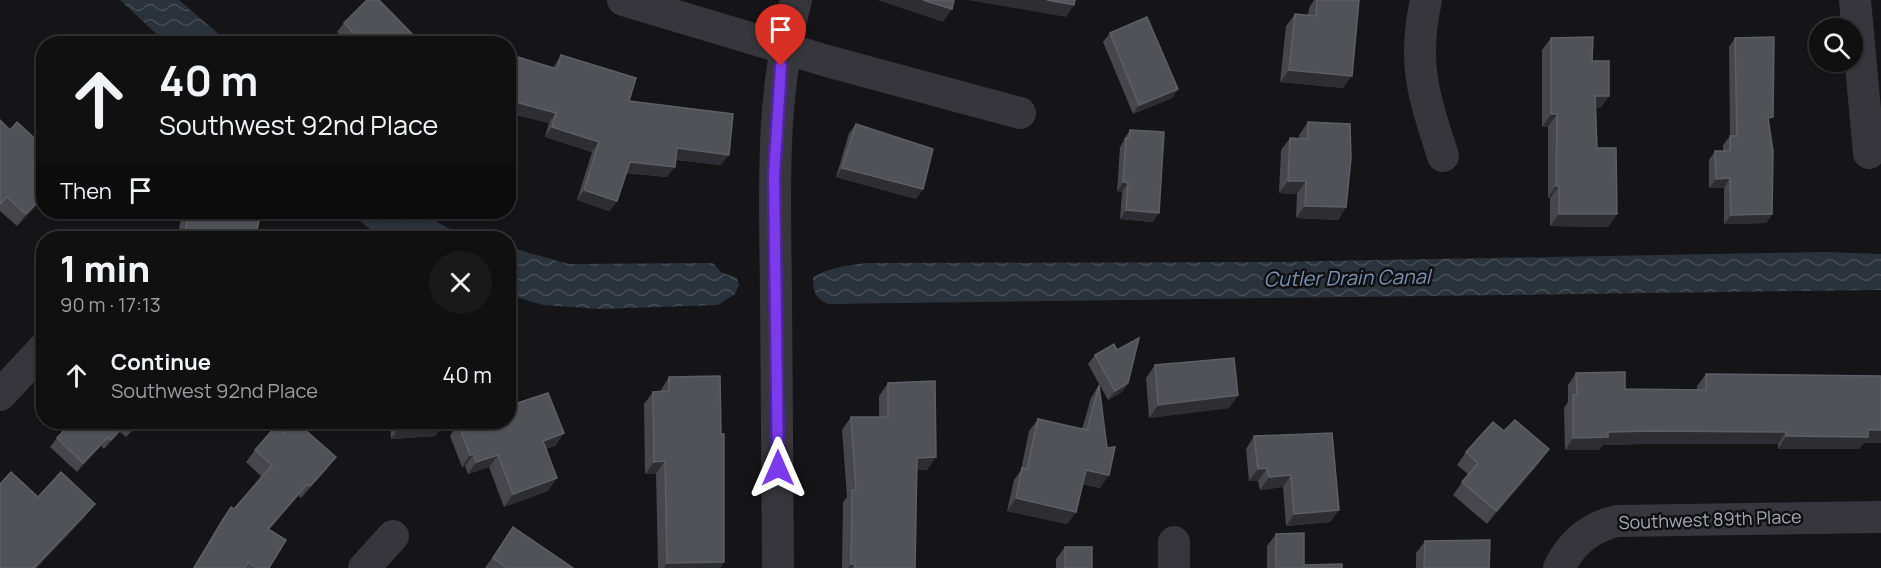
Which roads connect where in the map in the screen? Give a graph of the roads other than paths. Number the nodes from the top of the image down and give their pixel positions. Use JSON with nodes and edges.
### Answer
{"nodes":[{"id":1,"x":623,"y":0,"type":"edge"},
{"id":2,"x":796,"y":0,"type":"edge"},
{"id":3,"x":1426,"y":0,"type":"edge"},
{"id":4,"x":1855,"y":0,"type":"edge"},
{"id":5,"x":784,"y":48,"type":"junction"},
{"id":6,"x":1020,"y":113,"type":"dead end"},
{"id":7,"x":1869,"y":153,"type":"dead end"},
{"id":8,"x":1443,"y":156,"type":"dead end"},
{"id":9,"x":36,"y":357,"type":"edge"},
{"id":10,"x":0,"y":395,"type":"edge"},
{"id":11,"x":1881,"y":517,"type":"edge"},
{"id":12,"x":393,"y":536,"type":"dead end"},
{"id":13,"x":364,"y":568,"type":"edge"},
{"id":14,"x":778,"y":568,"type":"edge"},
{"id":15,"x":1560,"y":568,"type":"edge"}],
"edges":[{"from":1,"to":5,"type":"street"},
{"from":2,"to":5,"type":"street"},
{"from":3,"to":8,"type":"street"},
{"from":4,"to":7,"type":"street"},
{"from":5,"to":6,"type":"street"},
{"from":5,"to":14,"type":"street"},
{"from":9,"to":10,"type":"street"},
{"from":11,"to":15,"type":"street","name":"Southwest 89th Place"},
{"from":12,"to":13,"type":"street"}]}
